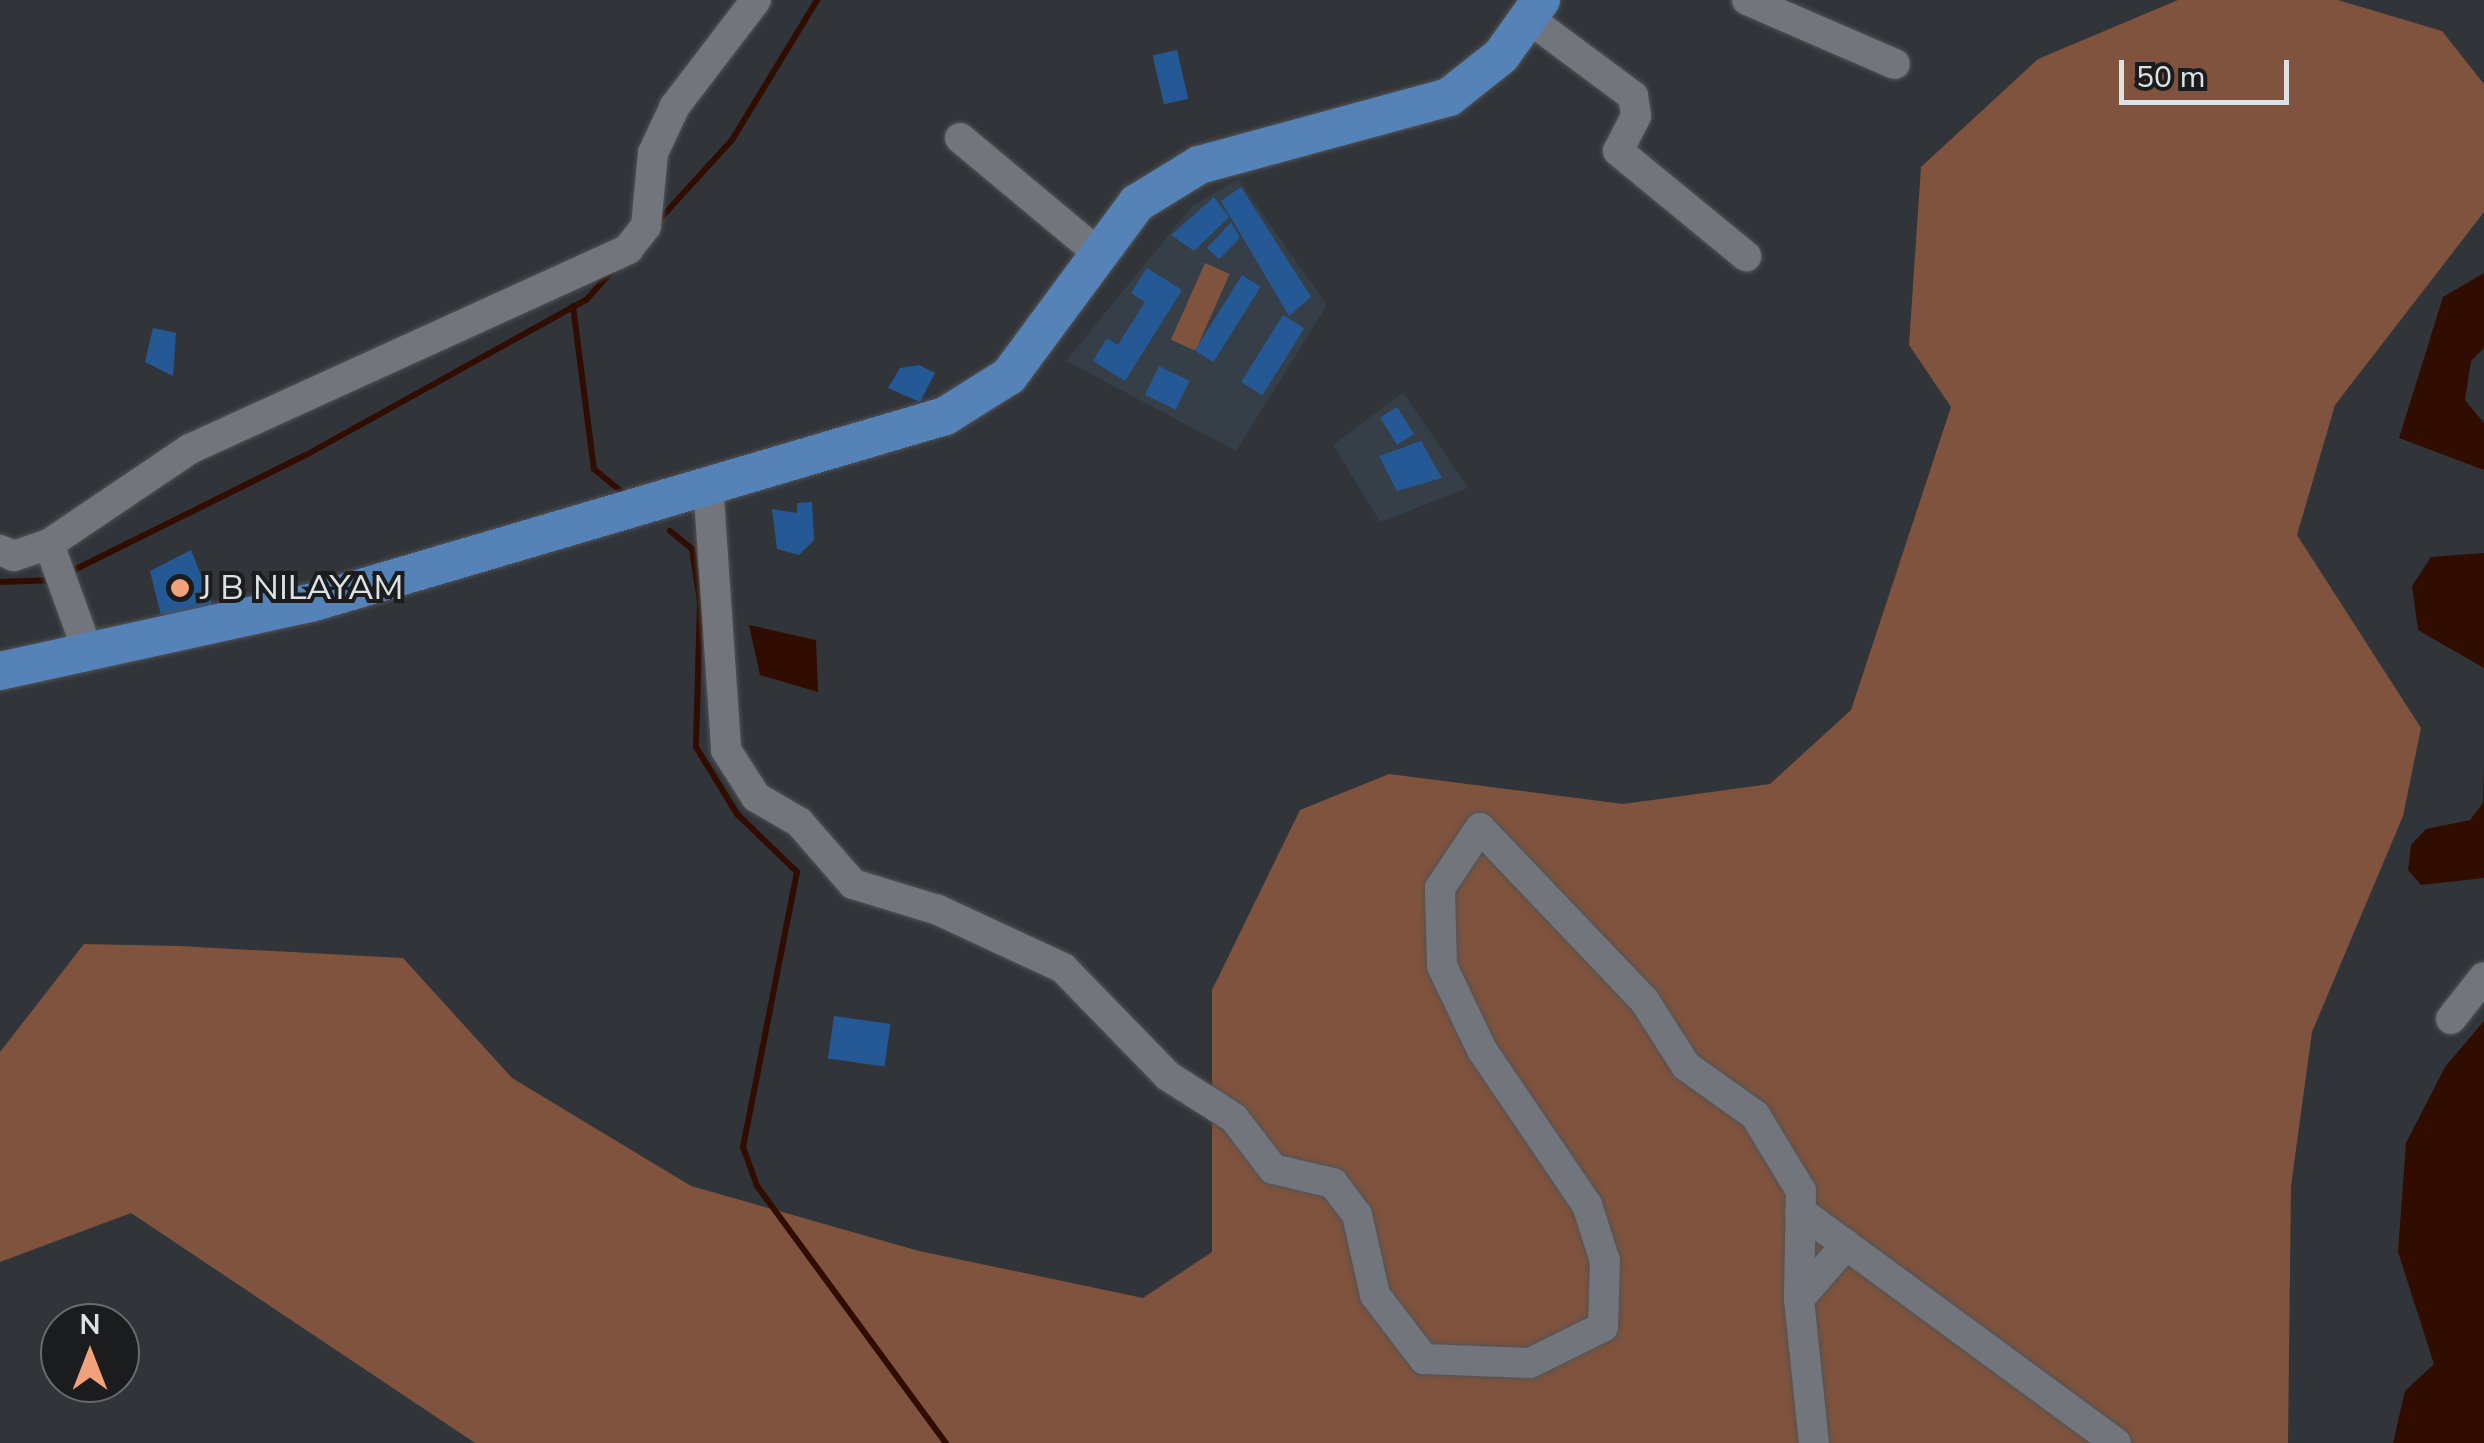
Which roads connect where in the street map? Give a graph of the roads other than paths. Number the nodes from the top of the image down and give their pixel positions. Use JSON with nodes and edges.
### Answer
{"nodes":[{"id":1,"x":756,"y":0,"type":"edge"},
{"id":2,"x":1747,"y":0,"type":"edge"},
{"id":3,"x":1534,"y":9,"type":"edge"},
{"id":4,"x":1895,"y":64,"type":"dead end"},
{"id":5,"x":960,"y":138,"type":"dead end"},
{"id":6,"x":1099,"y":254,"type":"junction"},
{"id":7,"x":1746,"y":256,"type":"dead end"},
{"id":8,"x":708,"y":482,"type":"junction"},
{"id":9,"x":0,"y":550,"type":"edge"},
{"id":10,"x":52,"y":554,"type":"junction"},
{"id":11,"x":88,"y":652,"type":"junction"},
{"id":12,"x":0,"y":671,"type":"edge"},
{"id":13,"x":2484,"y":977,"type":"edge"},
{"id":14,"x":2452,"y":1020,"type":"dead end"},
{"id":15,"x":1800,"y":1210,"type":"junction"},
{"id":16,"x":1846,"y":1245,"type":"junction"},
{"id":17,"x":1799,"y":1299,"type":"junction"},
{"id":18,"x":1814,"y":1443,"type":"edge"},
{"id":19,"x":2116,"y":1443,"type":"edge"}],
"edges":[{"from":1,"to":10,"type":"street"},
{"from":2,"to":4,"type":"street"},
{"from":3,"to":6,"type":"main road"},
{"from":3,"to":7,"type":"street"},
{"from":5,"to":6,"type":"street"},
{"from":6,"to":8,"type":"main road"},
{"from":8,"to":11,"type":"main road"},
{"from":8,"to":15,"type":"street"},
{"from":9,"to":10,"type":"street"},
{"from":10,"to":11,"type":"street"},
{"from":11,"to":12,"type":"main road"},
{"from":13,"to":14,"type":"street"},
{"from":15,"to":16,"type":"street"},
{"from":15,"to":17,"type":"street"},
{"from":16,"to":17,"type":"street"},
{"from":16,"to":19,"type":"street"},
{"from":17,"to":18,"type":"street"}]}
